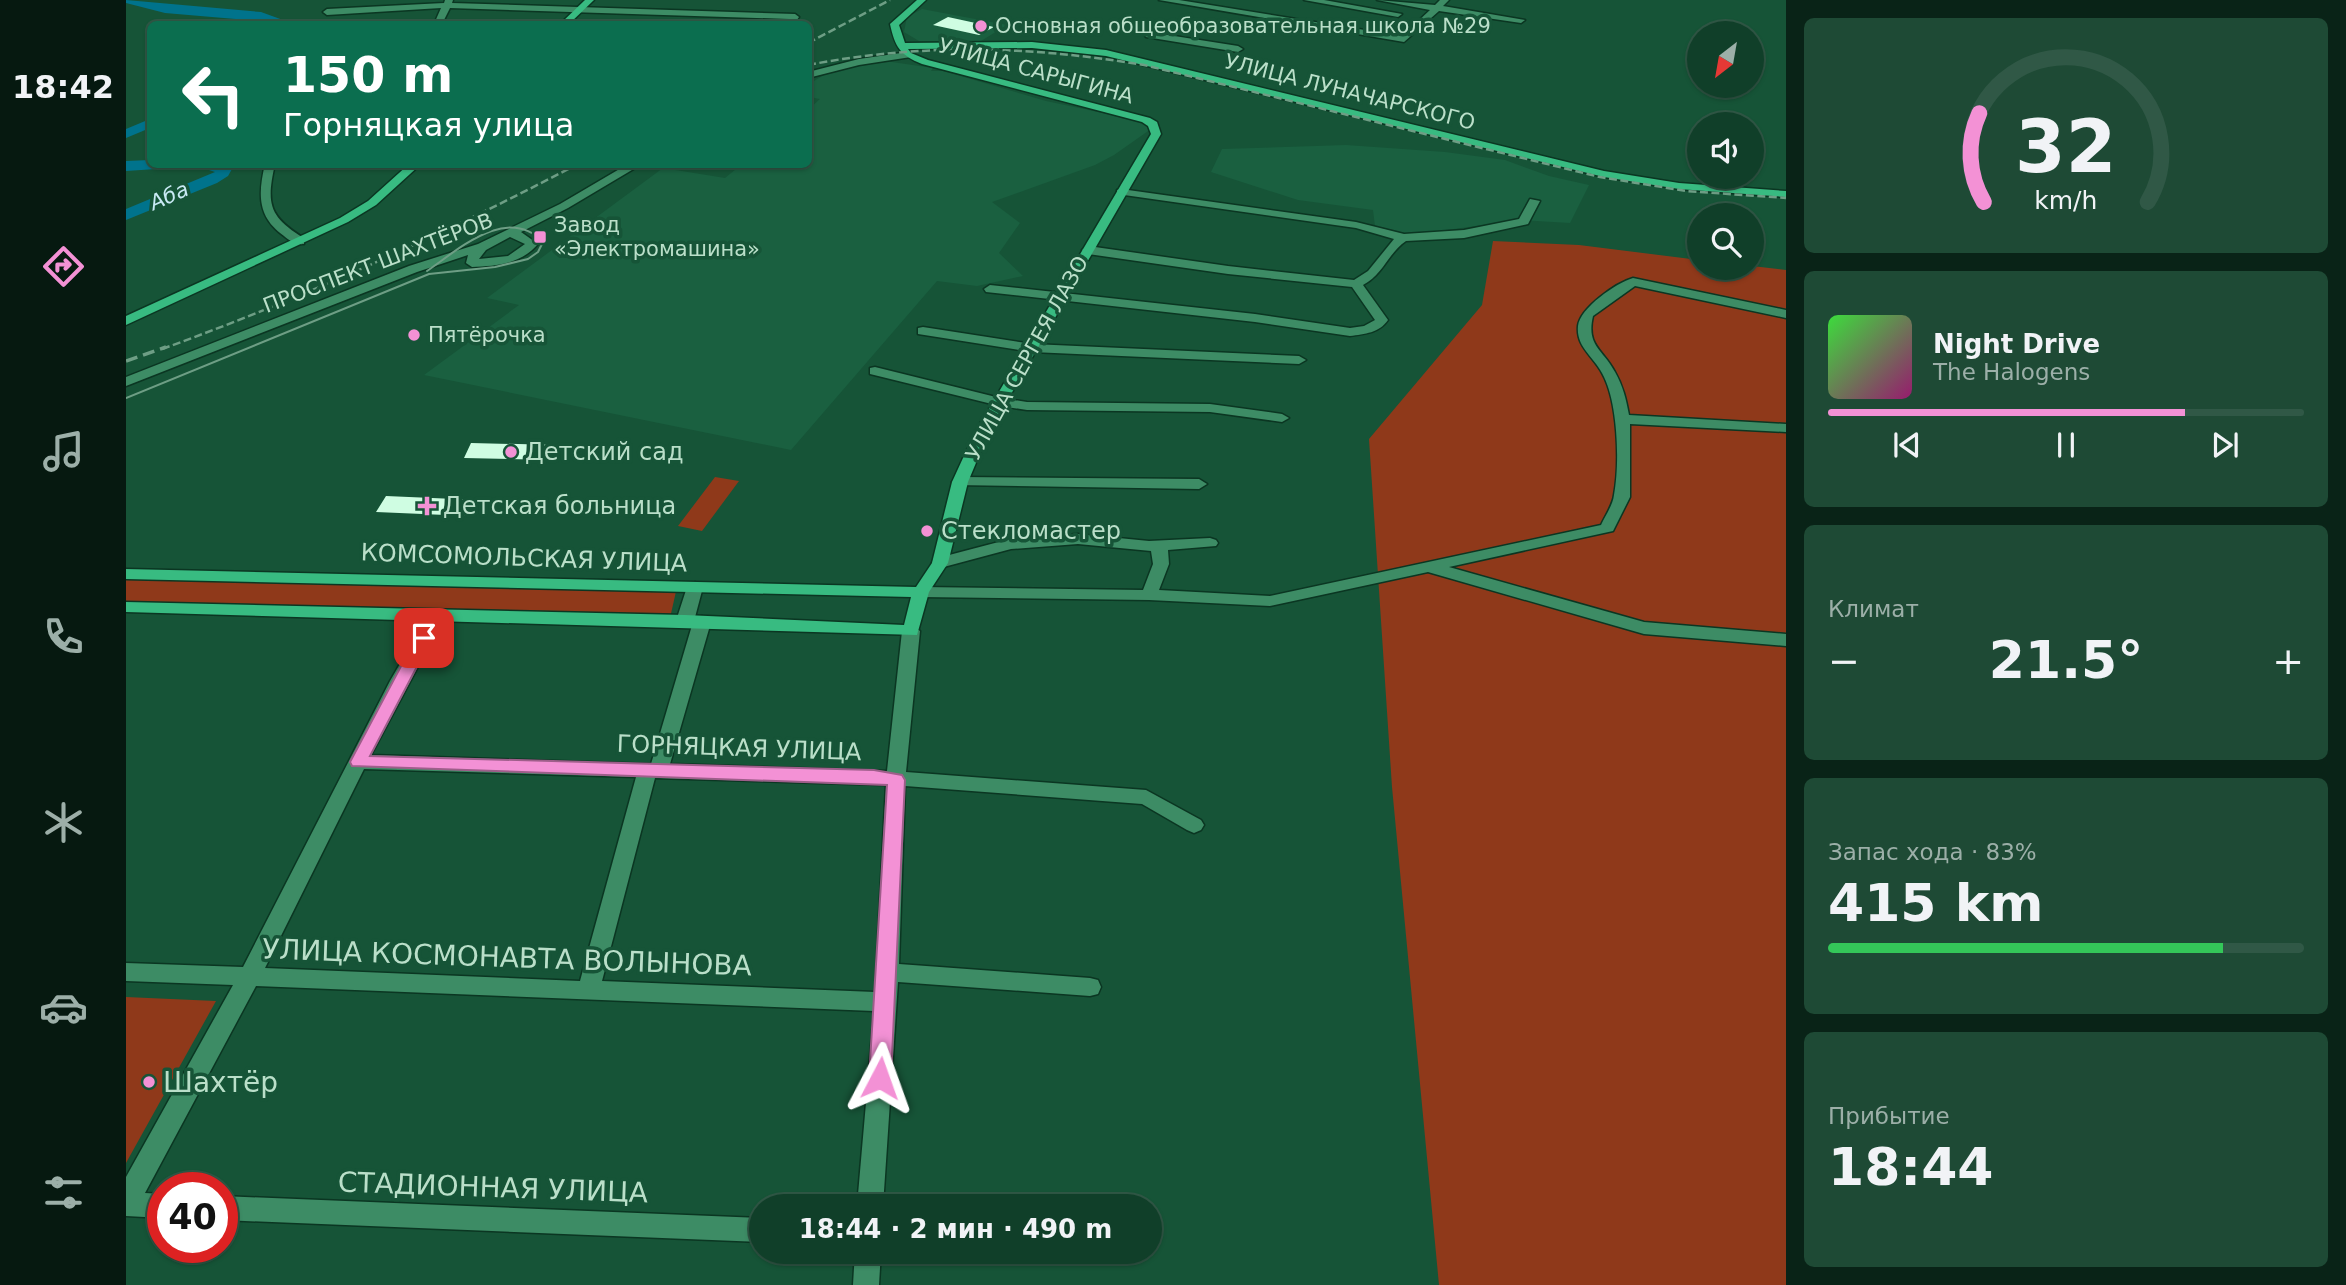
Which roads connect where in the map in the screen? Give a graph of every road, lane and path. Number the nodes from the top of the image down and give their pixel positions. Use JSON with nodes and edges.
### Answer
{"nodes":[{"id":1,"x":337,"y":0,"type":"edge"},
{"id":2,"x":590,"y":0,"type":"edge"},
{"id":3,"x":708,"y":0,"type":"edge"},
{"id":4,"x":922,"y":0,"type":"edge"},
{"id":5,"x":1163,"y":0,"type":"edge"},
{"id":6,"x":1308,"y":0,"type":"edge"},
{"id":7,"x":1381,"y":0,"type":"edge"},
{"id":8,"x":1445,"y":0,"type":"edge"},
{"id":9,"x":447,"y":3,"type":"edge"},
{"id":10,"x":583,"y":8,"type":"junction"},
{"id":11,"x":1437,"y":8,"type":"junction"},
{"id":12,"x":327,"y":12,"type":"junction"},
{"id":13,"x":699,"y":12,"type":"junction"},
{"id":14,"x":1428,"y":18,"type":"junction"},
{"id":15,"x":1521,"y":20,"type":"dead end"},
{"id":16,"x":327,"y":21,"type":"edge"},
{"id":17,"x":439,"y":21,"type":"edge"},
{"id":18,"x":568,"y":21,"type":"edge"},
{"id":19,"x":693,"y":21,"type":"edge"},
{"id":20,"x":792,"y":21,"type":"edge"},
{"id":21,"x":1149,"y":36,"type":"dead end"},
{"id":22,"x":1238,"y":49,"type":"dead end"},
{"id":23,"x":906,"y":50,"type":"junction"},
{"id":24,"x":812,"y":74,"type":"edge"},
{"id":25,"x":1156,"y":134,"type":"joint"},
{"id":26,"x":269,"y":168,"type":"edge"},
{"id":27,"x":411,"y":168,"type":"edge"},
{"id":28,"x":630,"y":168,"type":"edge"},
{"id":29,"x":1121,"y":192,"type":"junction"},
{"id":30,"x":1786,"y":194,"type":"edge"},
{"id":31,"x":1535,"y":201,"type":"dead end"},
{"id":32,"x":511,"y":234,"type":"junction"},
{"id":33,"x":1403,"y":238,"type":"junction"},
{"id":34,"x":300,"y":241,"type":"junction"},
{"id":35,"x":482,"y":247,"type":"junction"},
{"id":36,"x":1088,"y":250,"type":"junction"},
{"id":37,"x":1356,"y":284,"type":"junction"},
{"id":38,"x":990,"y":289,"type":"dead end"},
{"id":39,"x":1060,"y":298,"type":"junction"},
{"id":40,"x":1786,"y":314,"type":"edge"},
{"id":41,"x":126,"y":321,"type":"edge"},
{"id":42,"x":923,"y":331,"type":"dead end"},
{"id":43,"x":1031,"y":348,"type":"junction"},
{"id":44,"x":1299,"y":360,"type":"dead end"},
{"id":45,"x":875,"y":371,"type":"dead end"},
{"id":46,"x":126,"y":382,"type":"edge"},
{"id":47,"x":1000,"y":402,"type":"junction"},
{"id":48,"x":1282,"y":418,"type":"dead end"},
{"id":49,"x":1623,"y":419,"type":"junction"},
{"id":50,"x":1786,"y":428,"type":"edge"},
{"id":51,"x":960,"y":482,"type":"junction"},
{"id":52,"x":1199,"y":484,"type":"dead end"},
{"id":53,"x":1210,"y":543,"type":"dead end"},
{"id":54,"x":1159,"y":546,"type":"junction"},
{"id":55,"x":940,"y":563,"type":"junction"},
{"id":56,"x":1430,"y":567,"type":"junction"},
{"id":57,"x":126,"y":574,"type":"edge"},
{"id":58,"x":695,"y":587,"type":"junction"},
{"id":59,"x":921,"y":592,"type":"junction"},
{"id":60,"x":1149,"y":595,"type":"junction"},
{"id":61,"x":126,"y":607,"type":"edge"},
{"id":62,"x":436,"y":616,"type":"junction"},
{"id":63,"x":693,"y":622,"type":"junction"},
{"id":64,"x":911,"y":631,"type":"junction"},
{"id":65,"x":1786,"y":640,"type":"edge"},
{"id":66,"x":358,"y":762,"type":"junction"},
{"id":67,"x":653,"y":771,"type":"junction"},
{"id":68,"x":896,"y":780,"type":"junction"},
{"id":69,"x":1195,"y":825,"type":"dead end"},
{"id":70,"x":126,"y":972,"type":"edge"},
{"id":71,"x":886,"y":972,"type":"junction"},
{"id":72,"x":250,"y":976,"type":"junction"},
{"id":73,"x":1090,"y":987,"type":"dead end"},
{"id":74,"x":589,"y":990,"type":"junction"},
{"id":75,"x":886,"y":1002,"type":"junction"},
{"id":76,"x":871,"y":1194,"type":"edge"},
{"id":77,"x":126,"y":1203,"type":"edge"},
{"id":78,"x":147,"y":1205,"type":"edge"},
{"id":79,"x":238,"y":1209,"type":"edge"},
{"id":80,"x":749,"y":1230,"type":"edge"},
{"id":81,"x":867,"y":1264,"type":"edge"},
{"id":82,"x":866,"y":1285,"type":"edge"}],
"edges":[{"from":1,"to":12,"type":"street"},
{"from":2,"to":10,"type":"main road"},
{"from":3,"to":13,"type":"street"},
{"from":4,"to":23,"type":"main road"},
{"from":5,"to":14,"type":"street"},
{"from":6,"to":14,"type":"street"},
{"from":7,"to":11,"type":"street"},
{"from":8,"to":11,"type":"street"},
{"from":9,"to":10,"type":"street"},
{"from":9,"to":12,"type":"street"},
{"from":9,"to":17,"type":"street"},
{"from":10,"to":13,"type":"street"},
{"from":10,"to":18,"type":"main road"},
{"from":11,"to":14,"type":"street"},
{"from":11,"to":15,"type":"street"},
{"from":12,"to":16,"type":"street"},
{"from":13,"to":19,"type":"street"},
{"from":13,"to":20,"type":"street"},
{"from":21,"to":22,"type":"street"},
{"from":23,"to":24,"type":"street"},
{"from":23,"to":25,"type":"main road","name":"УЛИЦА САРЫГИНА"},
{"from":23,"to":30,"type":"main road","name":"УЛИЦА ЛУНАЧАРСКОГО"},
{"from":25,"to":29,"type":"main road","name":"УЛИЦА СЕРГЕЯ ЛАЗО"},
{"from":26,"to":34,"type":"street"},
{"from":27,"to":34,"type":"main road"},
{"from":28,"to":32,"type":"street","name":"ПРОСПЕКТ ШАХТЁРОВ"},
{"from":29,"to":33,"type":"street"},
{"from":29,"to":36,"type":"main road","name":"УЛИЦА СЕРГЕЯ ЛАЗО"},
{"from":31,"to":33,"type":"street"},
{"from":32,"to":35,"type":"street","name":"ПРОСПЕКТ ШАХТЁРОВ"},
{"from":32,"to":35,"type":"street"},
{"from":33,"to":37,"type":"street"},
{"from":34,"to":41,"type":"main road"},
{"from":35,"to":46,"type":"street","name":"ПРОСПЕКТ ШАХТЁРОВ"},
{"from":36,"to":37,"type":"street"},
{"from":36,"to":39,"type":"main road","name":"УЛИЦА СЕРГЕЯ ЛАЗО"},
{"from":37,"to":39,"type":"street"},
{"from":38,"to":39,"type":"street"},
{"from":39,"to":43,"type":"main road","name":"УЛИЦА СЕРГЕЯ ЛАЗО"},
{"from":40,"to":49,"type":"street"},
{"from":42,"to":43,"type":"street"},
{"from":43,"to":44,"type":"street"},
{"from":43,"to":47,"type":"main road","name":"УЛИЦА СЕРГЕЯ ЛАЗО"},
{"from":45,"to":47,"type":"street"},
{"from":47,"to":48,"type":"street"},
{"from":47,"to":51,"type":"main road","name":"УЛИЦА СЕРГЕЯ ЛАЗО"},
{"from":49,"to":50,"type":"street"},
{"from":49,"to":56,"type":"street"},
{"from":51,"to":52,"type":"street"},
{"from":51,"to":55,"type":"main road","name":"УЛИЦА СЕРГЕЯ ЛАЗО"},
{"from":53,"to":54,"type":"street"},
{"from":54,"to":55,"type":"street"},
{"from":54,"to":60,"type":"street"},
{"from":55,"to":59,"type":"main road","name":"УЛИЦА СЕРГЕЯ ЛАЗО"},
{"from":56,"to":60,"type":"street"},
{"from":56,"to":65,"type":"street"},
{"from":57,"to":58,"type":"main road","name":"КОМСОМОЛЬСКАЯ УЛИЦА"},
{"from":58,"to":59,"type":"main road","name":"КОМСОМОЛЬСКАЯ УЛИЦА"},
{"from":58,"to":63,"type":"street"},
{"from":59,"to":60,"type":"street"},
{"from":59,"to":64,"type":"main road","name":"УЛИЦА СЕРГЕЯ ЛАЗО"},
{"from":61,"to":62,"type":"main road"},
{"from":62,"to":63,"type":"main road"},
{"from":62,"to":66,"type":"street"},
{"from":63,"to":64,"type":"main road"},
{"from":63,"to":67,"type":"street"},
{"from":64,"to":68,"type":"street"},
{"from":66,"to":67,"type":"street","name":"ГОРНЯЦКАЯ УЛИЦА"},
{"from":66,"to":72,"type":"street"},
{"from":67,"to":68,"type":"street","name":"ГОРНЯЦКАЯ УЛИЦА"},
{"from":67,"to":74,"type":"street"},
{"from":68,"to":69,"type":"street","name":"ГОРНЯЦКАЯ УЛИЦА"},
{"from":68,"to":71,"type":"street"},
{"from":70,"to":72,"type":"street","name":"УЛИЦА КОСМОНАВТА ВОЛЫНОВА"},
{"from":71,"to":73,"type":"street"},
{"from":71,"to":75,"type":"street"},
{"from":72,"to":74,"type":"street","name":"УЛИЦА КОСМОНАВТА ВОЛЫНОВА"},
{"from":72,"to":77,"type":"street"},
{"from":74,"to":75,"type":"street","name":"УЛИЦА КОСМОНАВТА ВОЛЫНОВА"},
{"from":75,"to":76,"type":"street"},
{"from":77,"to":78,"type":"street"},
{"from":79,"to":80,"type":"street","name":"СТАДИОННАЯ УЛИЦА"},
{"from":81,"to":82,"type":"street"}]}
